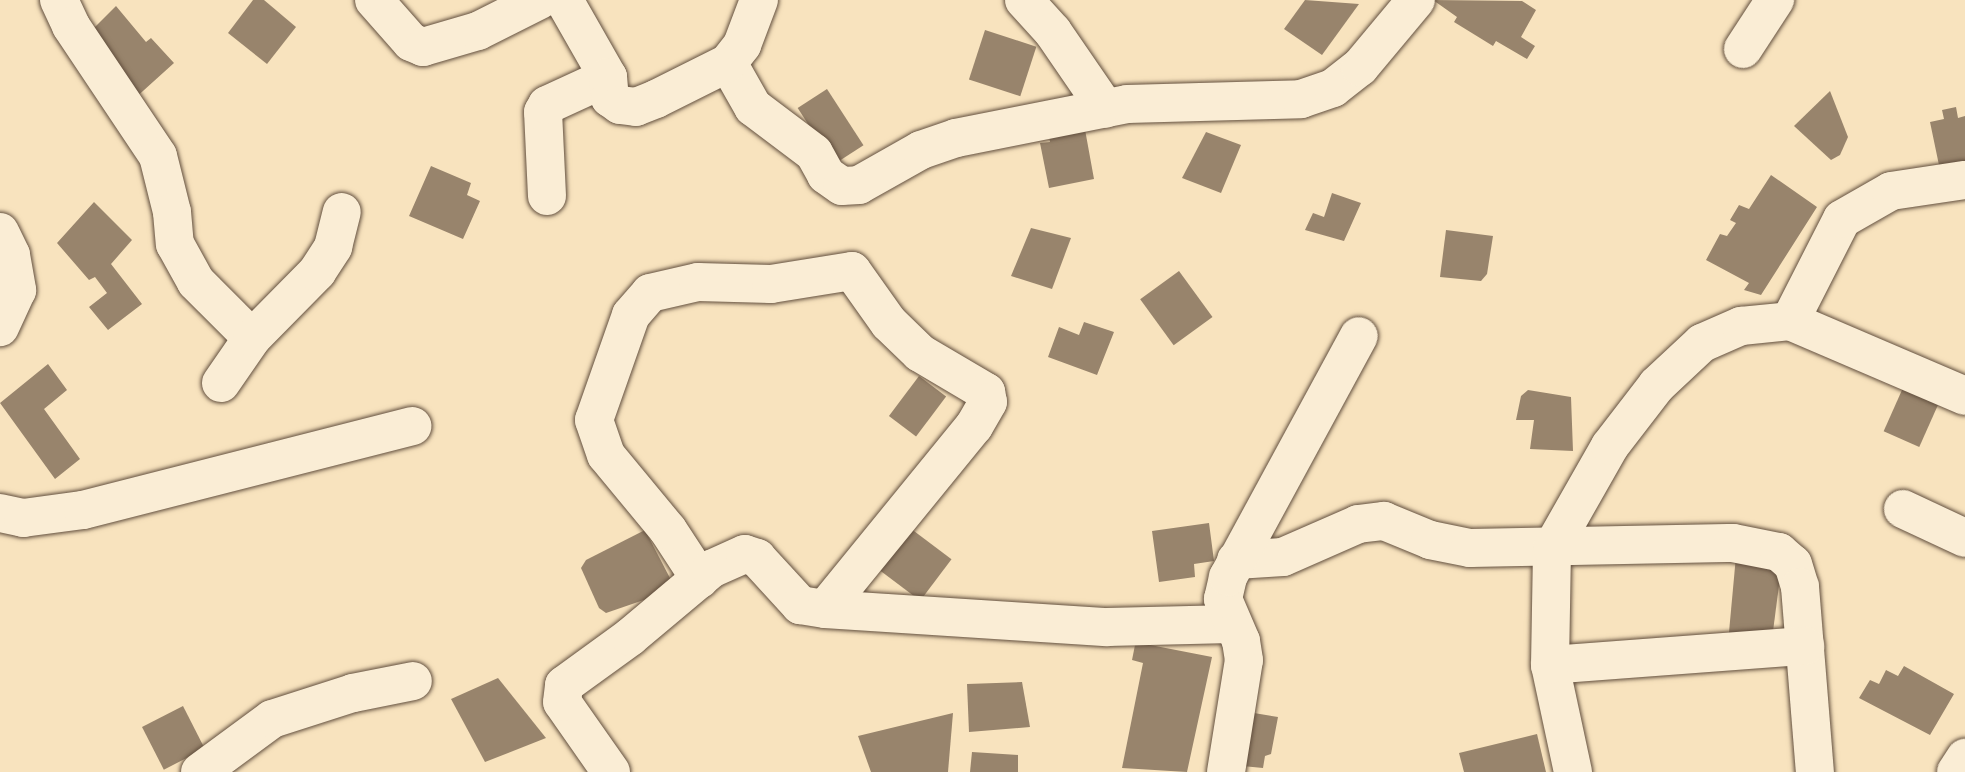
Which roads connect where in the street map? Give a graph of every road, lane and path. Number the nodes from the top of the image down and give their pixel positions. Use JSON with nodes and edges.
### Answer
{"nodes":[{"id":1,"x":60,"y":0,"type":"edge"},
{"id":2,"x":374,"y":0,"type":"edge"},
{"id":3,"x":540,"y":0,"type":"edge"},
{"id":4,"x":564,"y":0,"type":"edge"},
{"id":5,"x":759,"y":0,"type":"edge"},
{"id":6,"x":1024,"y":0,"type":"edge"},
{"id":7,"x":1775,"y":0,"type":"edge"},
{"id":8,"x":1406,"y":3,"type":"edge"},
{"id":9,"x":1743,"y":49,"type":"dead end"},
{"id":10,"x":728,"y":63,"type":"junction"},
{"id":11,"x":608,"y":77,"type":"junction"},
{"id":12,"x":1106,"y":109,"type":"junction"},
{"id":13,"x":1965,"y":180,"type":"edge"},
{"id":14,"x":547,"y":196,"type":"dead end"},
{"id":15,"x":342,"y":212,"type":"dead end"},
{"id":16,"x":0,"y":232,"type":"edge"},
{"id":17,"x":1790,"y":321,"type":"junction"},
{"id":18,"x":0,"y":327,"type":"edge"},
{"id":19,"x":1359,"y":336,"type":"dead end"},
{"id":20,"x":251,"y":338,"type":"junction"},
{"id":21,"x":221,"y":383,"type":"dead end"},
{"id":22,"x":1965,"y":396,"type":"edge"},
{"id":23,"x":412,"y":426,"type":"dead end"},
{"id":24,"x":1903,"y":509,"type":"dead end"},
{"id":25,"x":0,"y":513,"type":"edge"},
{"id":26,"x":1965,"y":538,"type":"edge"},
{"id":27,"x":1552,"y":548,"type":"junction"},
{"id":28,"x":1236,"y":559,"type":"junction"},
{"id":29,"x":700,"y":579,"type":"junction"},
{"id":30,"x":825,"y":610,"type":"junction"},
{"id":31,"x":1232,"y":624,"type":"junction"},
{"id":32,"x":1805,"y":646,"type":"junction"},
{"id":33,"x":1550,"y":664,"type":"junction"},
{"id":34,"x":413,"y":681,"type":"dead end"},
{"id":35,"x":1965,"y":758,"type":"edge"},
{"id":36,"x":200,"y":772,"type":"edge"},
{"id":37,"x":611,"y":772,"type":"edge"},
{"id":38,"x":1226,"y":772,"type":"edge"},
{"id":39,"x":1573,"y":772,"type":"edge"},
{"id":40,"x":1815,"y":772,"type":"edge"},
{"id":41,"x":1956,"y":772,"type":"edge"}],
"edges":[{"from":1,"to":20,"type":"street"},
{"from":2,"to":3,"type":"street"},
{"from":4,"to":11,"type":"street"},
{"from":5,"to":10,"type":"street"},
{"from":6,"to":12,"type":"street"},
{"from":7,"to":9,"type":"street"},
{"from":8,"to":12,"type":"street"},
{"from":10,"to":11,"type":"street"},
{"from":10,"to":12,"type":"street"},
{"from":11,"to":14,"type":"street"},
{"from":13,"to":17,"type":"street"},
{"from":15,"to":20,"type":"street"},
{"from":16,"to":18,"type":"street"},
{"from":17,"to":22,"type":"street"},
{"from":17,"to":27,"type":"street"},
{"from":19,"to":28,"type":"street"},
{"from":20,"to":21,"type":"street"},
{"from":23,"to":25,"type":"street"},
{"from":24,"to":26,"type":"street"},
{"from":27,"to":28,"type":"street"},
{"from":27,"to":32,"type":"street"},
{"from":27,"to":33,"type":"street"},
{"from":28,"to":31,"type":"street"},
{"from":29,"to":30,"type":"street"},
{"from":29,"to":30,"type":"street"},
{"from":29,"to":37,"type":"street"},
{"from":30,"to":31,"type":"street"},
{"from":31,"to":38,"type":"street"},
{"from":32,"to":33,"type":"street"},
{"from":32,"to":40,"type":"street"},
{"from":33,"to":39,"type":"street"},
{"from":34,"to":36,"type":"street"},
{"from":35,"to":41,"type":"street"}]}
